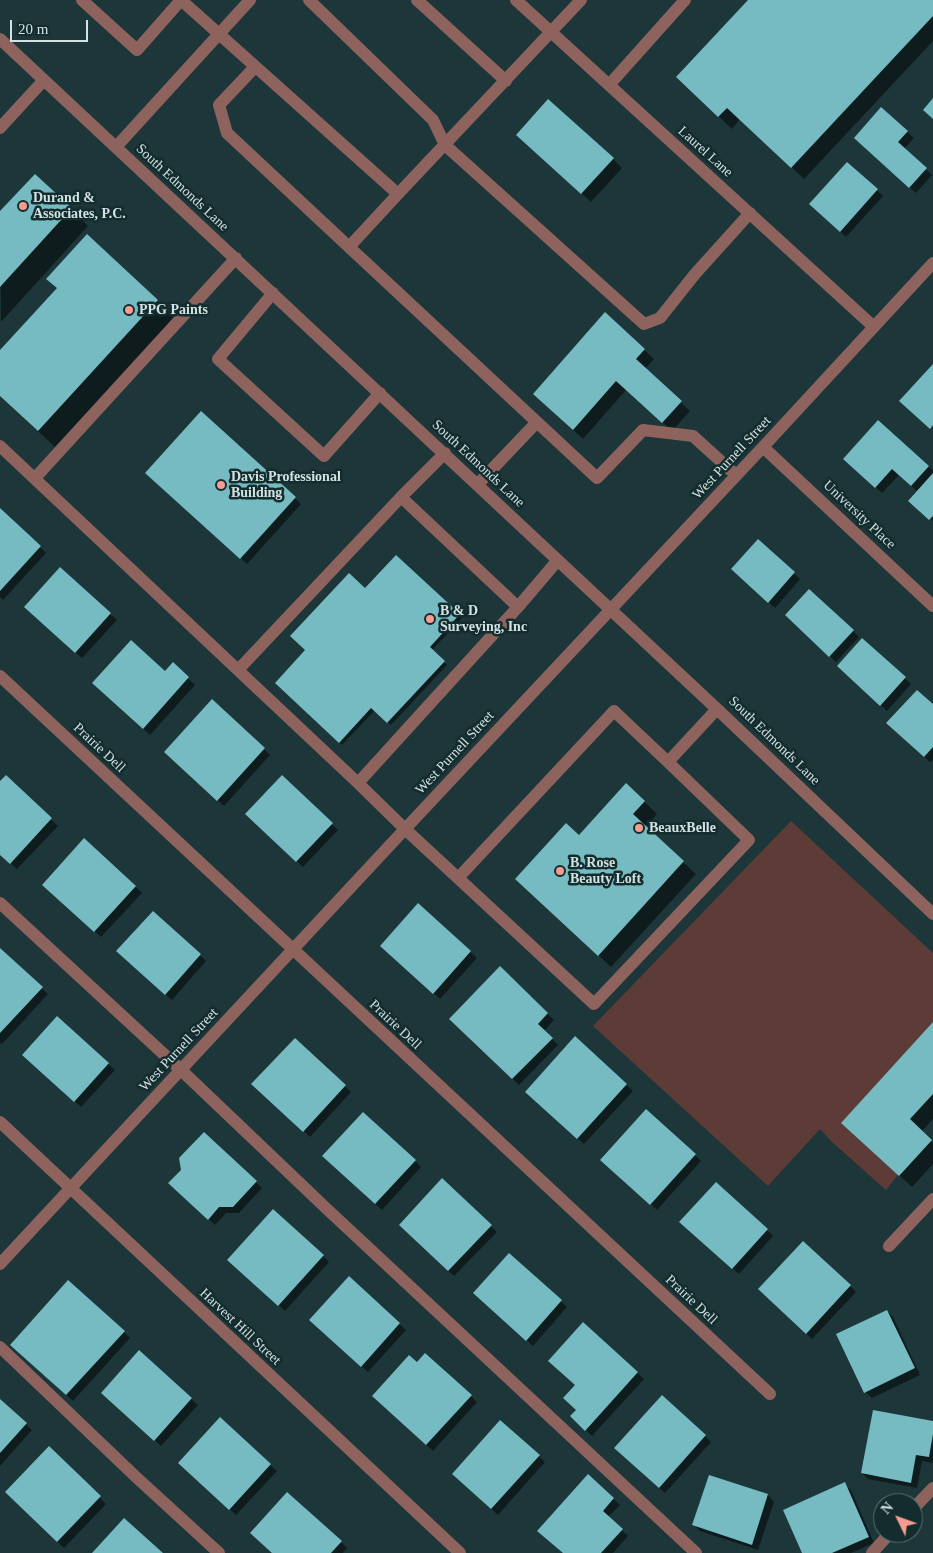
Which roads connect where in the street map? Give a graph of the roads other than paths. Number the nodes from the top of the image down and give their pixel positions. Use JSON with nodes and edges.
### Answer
{"nodes":[{"id":1,"x":82,"y":0,"type":"edge"},
{"id":2,"x":181,"y":0,"type":"edge"},
{"id":3,"x":250,"y":0,"type":"edge"},
{"id":4,"x":309,"y":0,"type":"edge"},
{"id":5,"x":418,"y":0,"type":"edge"},
{"id":6,"x":516,"y":0,"type":"edge"},
{"id":7,"x":581,"y":0,"type":"edge"},
{"id":8,"x":685,"y":0,"type":"edge"},
{"id":9,"x":552,"y":33,"type":"junction"},
{"id":10,"x":218,"y":35,"type":"junction"},
{"id":11,"x":0,"y":39,"type":"edge"},
{"id":12,"x":256,"y":68,"type":"junction"},
{"id":13,"x":44,"y":80,"type":"junction"},
{"id":14,"x":506,"y":81,"type":"junction"},
{"id":15,"x":610,"y":85,"type":"junction"},
{"id":16,"x":0,"y":128,"type":"edge"},
{"id":17,"x":445,"y":145,"type":"junction"},
{"id":18,"x":116,"y":147,"type":"junction"},
{"id":19,"x":398,"y":194,"type":"junction"},
{"id":20,"x":750,"y":213,"type":"junction"},
{"id":21,"x":349,"y":247,"type":"junction"},
{"id":22,"x":236,"y":258,"type":"junction"},
{"id":23,"x":933,"y":263,"type":"edge"},
{"id":24,"x":273,"y":293,"type":"junction"},
{"id":25,"x":874,"y":327,"type":"junction"},
{"id":26,"x":380,"y":394,"type":"junction"},
{"id":27,"x":537,"y":422,"type":"junction"},
{"id":28,"x":0,"y":446,"type":"edge"},
{"id":29,"x":763,"y":447,"type":"junction"},
{"id":30,"x":445,"y":453,"type":"junction"},
{"id":31,"x":736,"y":475,"type":"junction"},
{"id":32,"x":35,"y":478,"type":"junction"},
{"id":33,"x":478,"y":484,"type":"junction"},
{"id":34,"x":401,"y":497,"type":"junction"},
{"id":35,"x":558,"y":560,"type":"junction"},
{"id":36,"x":933,"y":606,"type":"edge"},
{"id":37,"x":518,"y":607,"type":"junction"},
{"id":38,"x":611,"y":609,"type":"junction"},
{"id":39,"x":238,"y":670,"type":"junction"},
{"id":40,"x":0,"y":676,"type":"edge"},
{"id":41,"x":718,"y":709,"type":"junction"},
{"id":42,"x":668,"y":762,"type":"junction"},
{"id":43,"x":358,"y":783,"type":"junction"},
{"id":44,"x":405,"y":829,"type":"junction"},
{"id":45,"x":458,"y":878,"type":"junction"},
{"id":46,"x":0,"y":904,"type":"edge"},
{"id":47,"x":933,"y":914,"type":"edge"},
{"id":48,"x":292,"y":950,"type":"junction"},
{"id":49,"x":181,"y":1070,"type":"junction"},
{"id":50,"x":0,"y":1122,"type":"edge"},
{"id":51,"x":71,"y":1189,"type":"junction"},
{"id":52,"x":933,"y":1199,"type":"edge"},
{"id":53,"x":889,"y":1246,"type":"dead end"},
{"id":54,"x":0,"y":1264,"type":"edge"},
{"id":55,"x":0,"y":1347,"type":"edge"},
{"id":56,"x":770,"y":1394,"type":"dead end"},
{"id":57,"x":933,"y":1488,"type":"edge"},
{"id":58,"x":923,"y":1498,"type":"edge"},
{"id":59,"x":881,"y":1543,"type":"edge"},
{"id":60,"x":219,"y":1553,"type":"edge"},
{"id":61,"x":460,"y":1553,"type":"edge"},
{"id":62,"x":696,"y":1553,"type":"edge"},
{"id":63,"x":872,"y":1553,"type":"edge"}],
"edges":[{"from":1,"to":2,"type":"street"},
{"from":2,"to":10,"type":"street"},
{"from":3,"to":10,"type":"street"},
{"from":4,"to":17,"type":"street"},
{"from":5,"to":14,"type":"street"},
{"from":6,"to":9,"type":"street","name":"Laurel Lane"},
{"from":7,"to":9,"type":"street"},
{"from":8,"to":15,"type":"street"},
{"from":9,"to":14,"type":"street"},
{"from":9,"to":15,"type":"street","name":"Laurel Lane"},
{"from":10,"to":12,"type":"street"},
{"from":10,"to":18,"type":"street"},
{"from":11,"to":13,"type":"street","name":"South Edmonds Lane"},
{"from":12,"to":19,"type":"street"},
{"from":12,"to":21,"type":"street"},
{"from":13,"to":16,"type":"street"},
{"from":13,"to":18,"type":"street","name":"South Edmonds Lane"},
{"from":14,"to":17,"type":"street"},
{"from":15,"to":20,"type":"street","name":"Laurel Lane"},
{"from":17,"to":19,"type":"street"},
{"from":17,"to":20,"type":"street"},
{"from":18,"to":22,"type":"street","name":"South Edmonds Lane"},
{"from":19,"to":21,"type":"street"},
{"from":20,"to":25,"type":"street","name":"Laurel Lane"},
{"from":21,"to":27,"type":"street"},
{"from":22,"to":24,"type":"street","name":"South Edmonds Lane"},
{"from":22,"to":32,"type":"street"},
{"from":23,"to":25,"type":"street","name":"West Purnell Street"},
{"from":24,"to":26,"type":"street","name":"South Edmonds Lane"},
{"from":24,"to":26,"type":"street"},
{"from":25,"to":29,"type":"street","name":"West Purnell Street"},
{"from":26,"to":30,"type":"street","name":"South Edmonds Lane"},
{"from":27,"to":31,"type":"street"},
{"from":27,"to":33,"type":"street"},
{"from":28,"to":32,"type":"street"},
{"from":29,"to":31,"type":"street","name":"West Purnell Street"},
{"from":29,"to":36,"type":"street","name":"University Place"},
{"from":30,"to":33,"type":"street","name":"South Edmonds Lane"},
{"from":30,"to":34,"type":"street"},
{"from":31,"to":38,"type":"street","name":"West Purnell Street"},
{"from":32,"to":39,"type":"street"},
{"from":33,"to":35,"type":"street","name":"South Edmonds Lane"},
{"from":34,"to":37,"type":"street"},
{"from":34,"to":39,"type":"street"},
{"from":35,"to":37,"type":"street"},
{"from":35,"to":38,"type":"street","name":"South Edmonds Lane"},
{"from":37,"to":43,"type":"street"},
{"from":38,"to":41,"type":"street","name":"South Edmonds Lane"},
{"from":38,"to":44,"type":"street","name":"West Purnell Street"},
{"from":39,"to":43,"type":"street"},
{"from":40,"to":48,"type":"street","name":"Prairie Dell"},
{"from":41,"to":42,"type":"street"},
{"from":41,"to":47,"type":"street","name":"South Edmonds Lane"},
{"from":42,"to":45,"type":"street"},
{"from":42,"to":45,"type":"street"},
{"from":43,"to":44,"type":"street"},
{"from":44,"to":45,"type":"street"},
{"from":44,"to":48,"type":"street","name":"West Purnell Street"},
{"from":46,"to":49,"type":"street"},
{"from":48,"to":49,"type":"street","name":"West Purnell Street"},
{"from":48,"to":56,"type":"street","name":"Prairie Dell"},
{"from":49,"to":51,"type":"street","name":"West Purnell Street"},
{"from":49,"to":62,"type":"street"},
{"from":50,"to":51,"type":"street","name":"Harvest Hill Street"},
{"from":51,"to":54,"type":"street","name":"West Purnell Street"},
{"from":51,"to":61,"type":"street","name":"Harvest Hill Street"},
{"from":52,"to":53,"type":"street"},
{"from":55,"to":60,"type":"street"},
{"from":57,"to":58,"type":"street"},
{"from":59,"to":63,"type":"street"}]}
